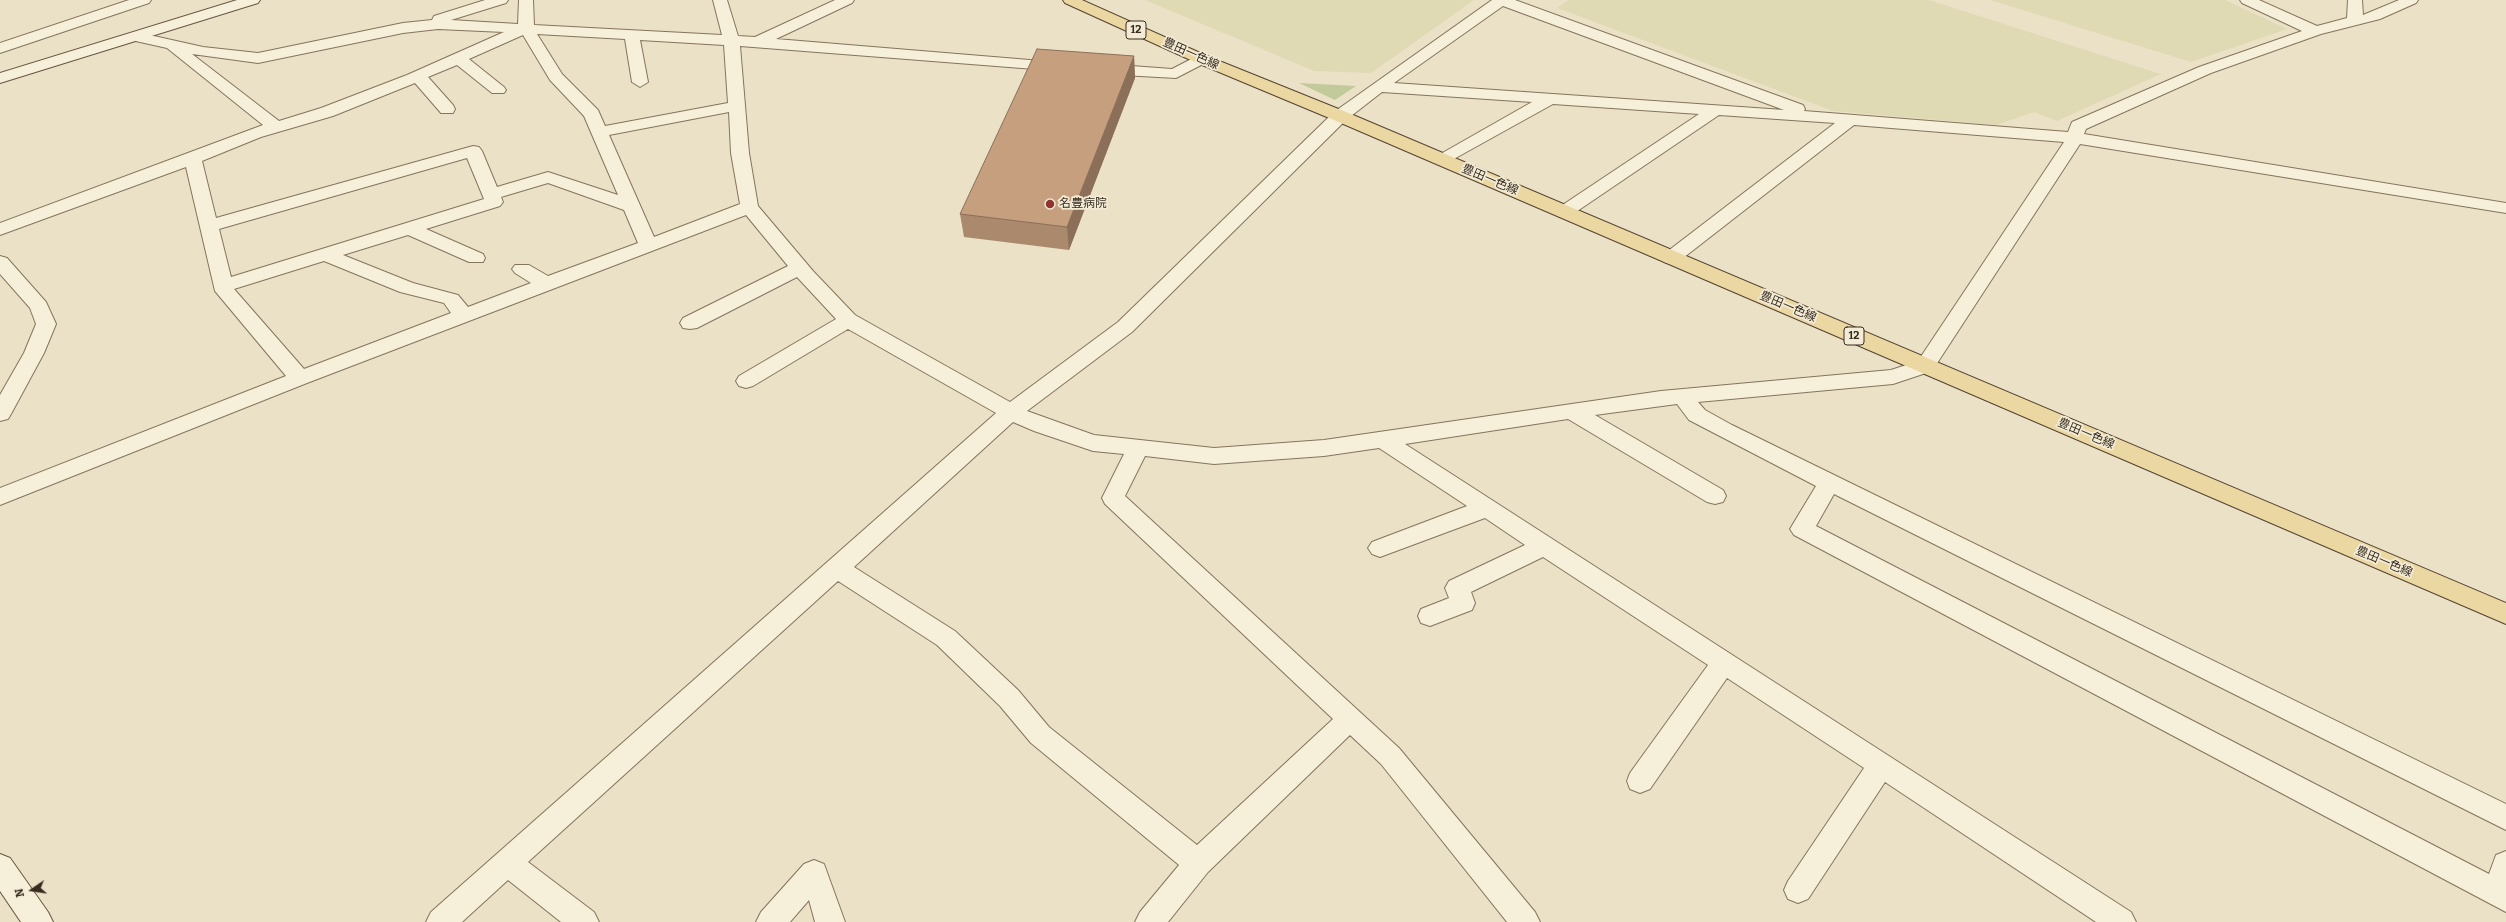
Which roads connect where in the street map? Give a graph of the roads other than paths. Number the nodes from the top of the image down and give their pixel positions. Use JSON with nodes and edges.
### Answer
{"nodes":[{"id":1,"x":144,"y":0,"type":"edge"},
{"id":2,"x":253,"y":0,"type":"edge"},
{"id":3,"x":501,"y":0,"type":"edge"},
{"id":4,"x":526,"y":0,"type":"edge"},
{"id":5,"x":720,"y":0,"type":"edge"},
{"id":6,"x":847,"y":0,"type":"edge"},
{"id":7,"x":1070,"y":0,"type":"edge"},
{"id":8,"x":1502,"y":0,"type":"edge"},
{"id":9,"x":2247,"y":0,"type":"edge"},
{"id":10,"x":2354,"y":0,"type":"edge"},
{"id":11,"x":2411,"y":0,"type":"edge"},
{"id":12,"x":2355,"y":20,"type":"junction"},
{"id":13,"x":122,"y":22,"type":"edge"},
{"id":14,"x":413,"y":27,"type":"junction"},
{"id":15,"x":526,"y":28,"type":"junction"},
{"id":16,"x":2316,"y":31,"type":"junction"},
{"id":17,"x":632,"y":36,"type":"junction"},
{"id":18,"x":732,"y":42,"type":"junction"},
{"id":19,"x":756,"y":42,"type":"junction"},
{"id":20,"x":168,"y":44,"type":"junction"},
{"id":21,"x":0,"y":48,"type":"edge"},
{"id":22,"x":457,"y":58,"type":"junction"},
{"id":23,"x":1201,"y":59,"type":"junction"},
{"id":24,"x":1074,"y":67,"type":"edge"},
{"id":25,"x":1090,"y":68,"type":"edge"},
{"id":26,"x":418,"y":76,"type":"junction"},
{"id":27,"x":0,"y":78,"type":"edge"},
{"id":28,"x":640,"y":82,"type":"dead end"},
{"id":29,"x":1378,"y":87,"type":"junction"},
{"id":30,"x":498,"y":90,"type":"dead end"},
{"id":31,"x":1550,"y":99,"type":"junction"},
{"id":32,"x":736,"y":106,"type":"junction"},
{"id":33,"x":447,"y":109,"type":"dead end"},
{"id":34,"x":1716,"y":110,"type":"junction"},
{"id":35,"x":1340,"y":116,"type":"junction"},
{"id":36,"x":1817,"y":117,"type":"junction"},
{"id":37,"x":1850,"y":120,"type":"junction"},
{"id":38,"x":276,"y":127,"type":"junction"},
{"id":39,"x":598,"y":132,"type":"junction"},
{"id":40,"x":2075,"y":138,"type":"junction"},
{"id":41,"x":193,"y":159,"type":"junction"},
{"id":42,"x":1443,"y":160,"type":"junction"},
{"id":43,"x":491,"y":194,"type":"junction"},
{"id":44,"x":631,"y":206,"type":"junction"},
{"id":45,"x":750,"y":207,"type":"junction"},
{"id":46,"x":2506,"y":208,"type":"edge"},
{"id":47,"x":1564,"y":212,"type":"junction"},
{"id":48,"x":209,"y":226,"type":"junction"},
{"id":49,"x":0,"y":229,"type":"edge"},
{"id":50,"x":410,"y":229,"type":"junction"},
{"id":51,"x":648,"y":245,"type":"junction"},
{"id":52,"x":326,"y":255,"type":"junction"},
{"id":53,"x":476,"y":258,"type":"dead end"},
{"id":54,"x":1671,"y":258,"type":"junction"},
{"id":55,"x":0,"y":262,"type":"edge"},
{"id":56,"x":800,"y":268,"type":"junction"},
{"id":57,"x":522,"y":269,"type":"dead end"},
{"id":58,"x":547,"y":284,"type":"junction"},
{"id":59,"x":224,"y":286,"type":"junction"},
{"id":60,"x":464,"y":316,"type":"junction"},
{"id":61,"x":848,"y":320,"type":"junction"},
{"id":62,"x":690,"y":323,"type":"dead end"},
{"id":63,"x":1925,"y":366,"type":"junction"},
{"id":64,"x":300,"y":378,"type":"junction"},
{"id":65,"x":746,"y":381,"type":"dead end"},
{"id":66,"x":1682,"y":396,"type":"junction"},
{"id":67,"x":1571,"y":411,"type":"junction"},
{"id":68,"x":1011,"y":412,"type":"junction"},
{"id":69,"x":0,"y":414,"type":"edge"},
{"id":70,"x":1380,"y":438,"type":"junction"},
{"id":71,"x":1138,"y":449,"type":"junction"},
{"id":72,"x":1830,"y":482,"type":"junction"},
{"id":73,"x":1715,"y":496,"type":"dead end"},
{"id":74,"x":0,"y":497,"type":"edge"},
{"id":75,"x":1486,"y":508,"type":"junction"},
{"id":76,"x":1544,"y":546,"type":"junction"},
{"id":77,"x":1380,"y":548,"type":"dead end"},
{"id":78,"x":837,"y":568,"type":"junction"},
{"id":79,"x":2506,"y":614,"type":"edge"},
{"id":80,"x":1430,"y":616,"type":"dead end"},
{"id":81,"x":1724,"y":663,"type":"junction"},
{"id":82,"x":1350,"y":719,"type":"junction"},
{"id":83,"x":1881,"y":765,"type":"junction"},
{"id":84,"x":1640,"y":781,"type":"dead end"},
{"id":85,"x":2506,"y":818,"type":"edge"},
{"id":86,"x":508,"y":863,"type":"junction"},
{"id":87,"x":1198,"y":863,"type":"junction"},
{"id":88,"x":2506,"y":864,"type":"edge"},
{"id":89,"x":0,"y":867,"type":"edge"},
{"id":90,"x":1798,"y":890,"type":"dead end"},
{"id":91,"x":2502,"y":896,"type":"edge"},
{"id":92,"x":38,"y":922,"type":"edge"},
{"id":93,"x":441,"y":922,"type":"edge"},
{"id":94,"x":584,"y":922,"type":"edge"},
{"id":95,"x":771,"y":922,"type":"edge"},
{"id":96,"x":830,"y":922,"type":"edge"},
{"id":97,"x":1150,"y":922,"type":"edge"},
{"id":98,"x":1525,"y":922,"type":"edge"},
{"id":99,"x":2121,"y":922,"type":"edge"}],
"edges":[{"from":1,"to":13,"type":"street"},
{"from":2,"to":13,"type":"street"},
{"from":3,"to":14,"type":"street"},
{"from":4,"to":15,"type":"street"},
{"from":5,"to":18,"type":"street"},
{"from":6,"to":19,"type":"street"},
{"from":7,"to":23,"type":"main road","name":"豊田一色線","number":"12"},
{"from":8,"to":29,"type":"street"},
{"from":8,"to":36,"type":"street"},
{"from":9,"to":16,"type":"street"},
{"from":10,"to":12,"type":"street"},
{"from":11,"to":12,"type":"street"},
{"from":12,"to":16,"type":"street"},
{"from":13,"to":20,"type":"street"},
{"from":13,"to":21,"type":"street"},
{"from":13,"to":27,"type":"street"},
{"from":14,"to":15,"type":"street"},
{"from":14,"to":20,"type":"street"},
{"from":15,"to":17,"type":"street"},
{"from":15,"to":22,"type":"street"},
{"from":15,"to":39,"type":"street"},
{"from":16,"to":40,"type":"street"},
{"from":17,"to":18,"type":"street"},
{"from":17,"to":28,"type":"street"},
{"from":18,"to":19,"type":"street"},
{"from":18,"to":32,"type":"street"},
{"from":19,"to":24,"type":"street"},
{"from":20,"to":38,"type":"street"},
{"from":22,"to":26,"type":"street"},
{"from":22,"to":30,"type":"street"},
{"from":23,"to":25,"type":"street"},
{"from":23,"to":35,"type":"main road","name":"豊田一色線","number":"12"},
{"from":26,"to":33,"type":"street"},
{"from":26,"to":38,"type":"street"},
{"from":29,"to":31,"type":"street"},
{"from":29,"to":35,"type":"street"},
{"from":31,"to":34,"type":"street"},
{"from":31,"to":42,"type":"street"},
{"from":32,"to":39,"type":"street"},
{"from":32,"to":45,"type":"street"},
{"from":34,"to":36,"type":"street"},
{"from":34,"to":47,"type":"street"},
{"from":35,"to":42,"type":"main road","name":"豊田一色線","number":"12"},
{"from":35,"to":68,"type":"street"},
{"from":36,"to":37,"type":"street"},
{"from":37,"to":40,"type":"street"},
{"from":37,"to":54,"type":"street"},
{"from":38,"to":41,"type":"street"},
{"from":39,"to":44,"type":"street"},
{"from":40,"to":46,"type":"street"},
{"from":40,"to":63,"type":"street"},
{"from":41,"to":48,"type":"street"},
{"from":41,"to":49,"type":"street"},
{"from":42,"to":47,"type":"main road","name":"豊田一色線","number":"12"},
{"from":43,"to":44,"type":"street"},
{"from":43,"to":48,"type":"street"},
{"from":43,"to":50,"type":"street"},
{"from":44,"to":51,"type":"street"},
{"from":45,"to":51,"type":"street"},
{"from":45,"to":56,"type":"street"},
{"from":47,"to":54,"type":"main road","name":"豊田一色線","number":"12"},
{"from":48,"to":59,"type":"street"},
{"from":50,"to":52,"type":"street"},
{"from":50,"to":53,"type":"street"},
{"from":51,"to":58,"type":"street"},
{"from":52,"to":59,"type":"street"},
{"from":52,"to":60,"type":"street"},
{"from":54,"to":63,"type":"main road","name":"豊田一色線","number":"12"},
{"from":55,"to":69,"type":"street"},
{"from":56,"to":61,"type":"street"},
{"from":56,"to":62,"type":"street"},
{"from":57,"to":58,"type":"street"},
{"from":58,"to":60,"type":"street"},
{"from":59,"to":64,"type":"street"},
{"from":60,"to":64,"type":"street"},
{"from":61,"to":65,"type":"street"},
{"from":61,"to":68,"type":"street"},
{"from":63,"to":66,"type":"street"},
{"from":63,"to":79,"type":"main road","name":"豊田一色線","number":"12"},
{"from":64,"to":74,"type":"street"},
{"from":66,"to":67,"type":"street"},
{"from":66,"to":72,"type":"street"},
{"from":67,"to":70,"type":"street"},
{"from":67,"to":73,"type":"street"},
{"from":68,"to":71,"type":"street"},
{"from":68,"to":78,"type":"street"},
{"from":70,"to":71,"type":"street"},
{"from":70,"to":75,"type":"street"},
{"from":71,"to":82,"type":"street"},
{"from":72,"to":85,"type":"street"},
{"from":72,"to":91,"type":"street"},
{"from":75,"to":76,"type":"street"},
{"from":75,"to":77,"type":"street"},
{"from":76,"to":80,"type":"street"},
{"from":76,"to":81,"type":"street"},
{"from":78,"to":86,"type":"street"},
{"from":78,"to":87,"type":"street"},
{"from":81,"to":83,"type":"street"},
{"from":81,"to":84,"type":"street"},
{"from":82,"to":87,"type":"street"},
{"from":82,"to":98,"type":"street"},
{"from":83,"to":90,"type":"street"},
{"from":83,"to":99,"type":"street"},
{"from":86,"to":93,"type":"street"},
{"from":86,"to":94,"type":"street"},
{"from":87,"to":97,"type":"street"},
{"from":88,"to":91,"type":"street"},
{"from":89,"to":92,"type":"street"},
{"from":95,"to":96,"type":"street"}]}
